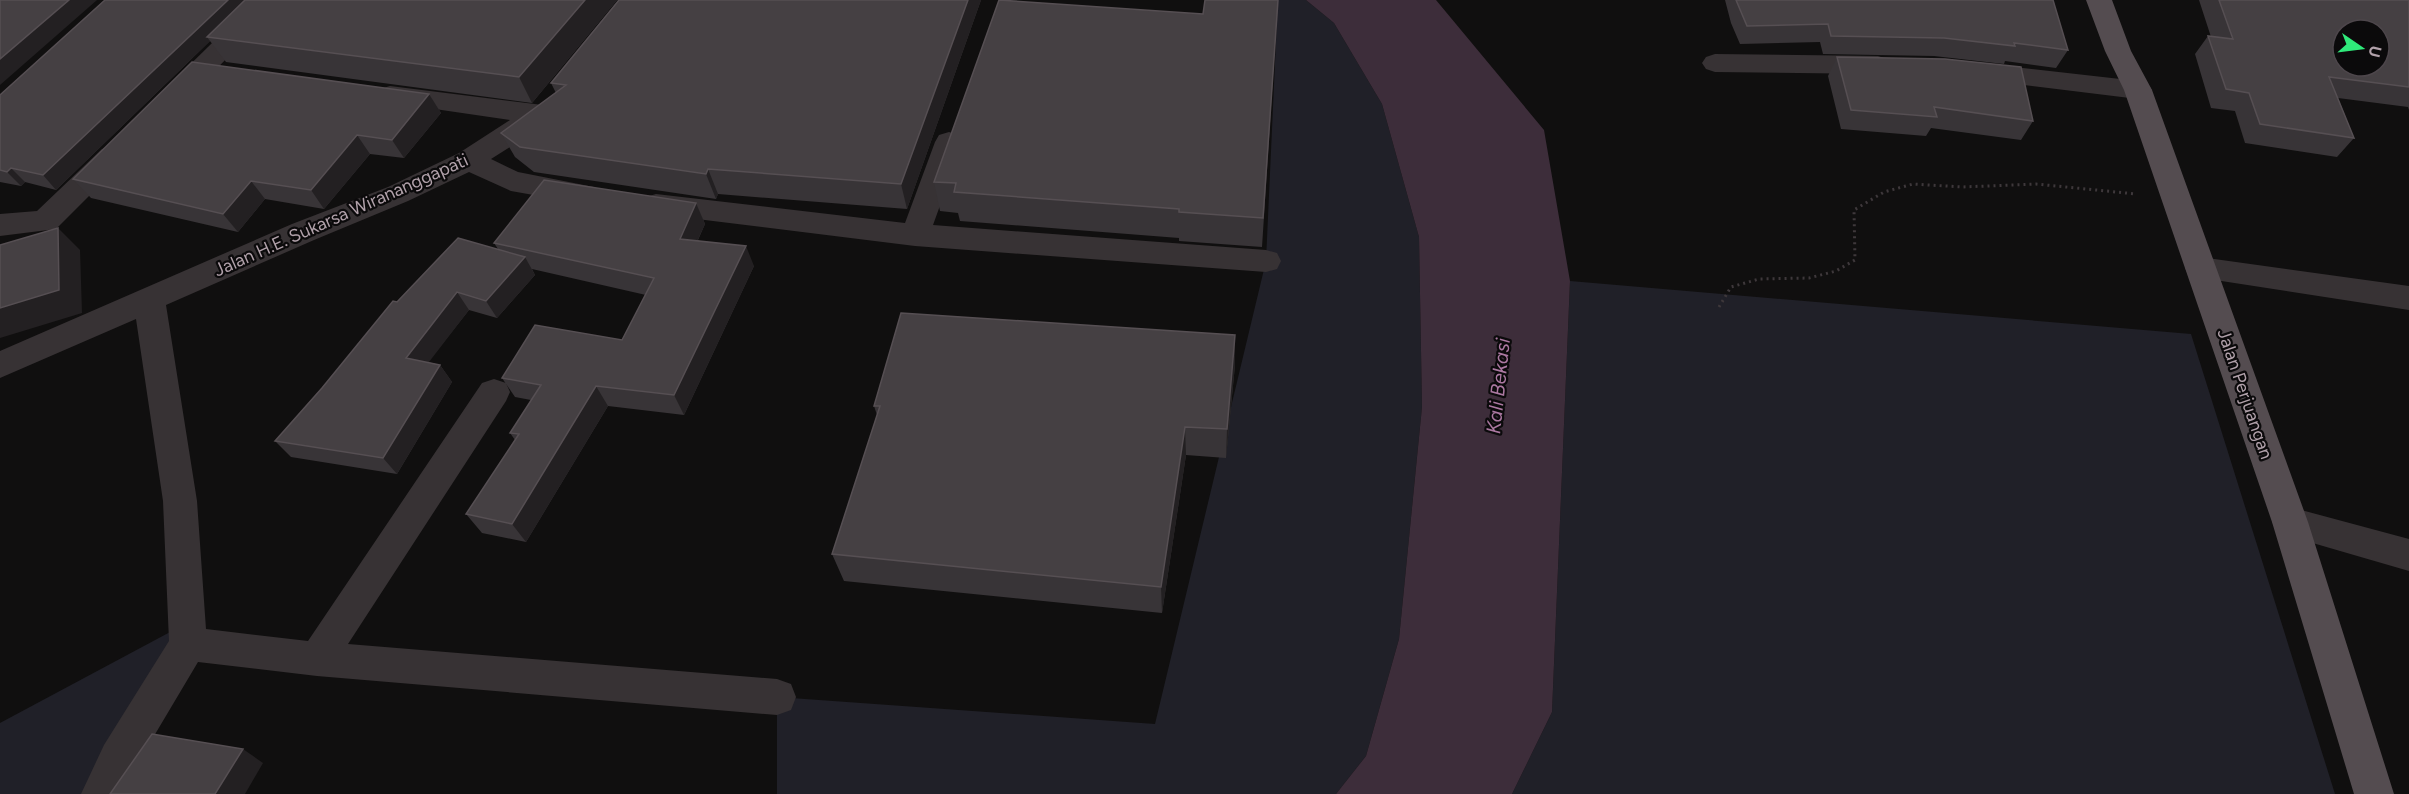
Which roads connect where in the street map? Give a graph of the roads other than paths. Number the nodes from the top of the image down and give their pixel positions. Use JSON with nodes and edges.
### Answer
{"nodes":[{"id":1,"x":271,"y":0,"type":"edge"},
{"id":2,"x":2099,"y":0,"type":"edge"},
{"id":3,"x":1715,"y":63,"type":"dead end"},
{"id":4,"x":1900,"y":66,"type":"edge"},
{"id":5,"x":1957,"y":69,"type":"edge"},
{"id":6,"x":200,"y":70,"type":"junction"},
{"id":7,"x":235,"y":75,"type":"edge"},
{"id":8,"x":2138,"y":90,"type":"junction"},
{"id":9,"x":364,"y":92,"type":"edge"},
{"id":10,"x":157,"y":112,"type":"edge"},
{"id":11,"x":959,"y":113,"type":"edge"},
{"id":12,"x":131,"y":137,"type":"edge"},
{"id":13,"x":469,"y":160,"type":"junction"},
{"id":14,"x":0,"y":225,"type":"edge"},
{"id":15,"x":915,"y":235,"type":"junction"},
{"id":16,"x":1266,"y":261,"type":"dead end"},
{"id":17,"x":2200,"y":268,"type":"junction"},
{"id":18,"x":2409,"y":298,"type":"edge"},
{"id":19,"x":149,"y":299,"type":"junction"},
{"id":20,"x":0,"y":365,"type":"edge"},
{"id":21,"x":494,"y":392,"type":"dead end"},
{"id":22,"x":2290,"y":522,"type":"junction"},
{"id":23,"x":2409,"y":555,"type":"edge"},
{"id":24,"x":188,"y":644,"type":"junction"},
{"id":25,"x":317,"y":658,"type":"junction"},
{"id":26,"x":777,"y":697,"type":"dead end"},
{"id":27,"x":101,"y":794,"type":"edge"},
{"id":28,"x":2374,"y":794,"type":"edge"}],
"edges":[{"from":1,"to":6,"type":"street"},
{"from":2,"to":8,"type":"main road","name":"Jalan Perjuangan"},
{"from":3,"to":4,"type":"street"},
{"from":5,"to":8,"type":"street"},
{"from":6,"to":7,"type":"street"},
{"from":6,"to":10,"type":"street"},
{"from":8,"to":17,"type":"main road","name":"Jalan Perjuangan"},
{"from":9,"to":13,"type":"street","name":"Jalan H.E. Sukarsa Wirananggapati"},
{"from":11,"to":15,"type":"street"},
{"from":12,"to":14,"type":"street"},
{"from":13,"to":15,"type":"street"},
{"from":13,"to":19,"type":"street","name":"Jalan H.E. Sukarsa Wirananggapati"},
{"from":15,"to":16,"type":"street"},
{"from":17,"to":18,"type":"street"},
{"from":17,"to":22,"type":"main road","name":"Jalan Perjuangan"},
{"from":19,"to":20,"type":"street","name":"Jalan H.E. Sukarsa Wirananggapati"},
{"from":19,"to":24,"type":"street"},
{"from":21,"to":25,"type":"street"},
{"from":22,"to":23,"type":"street"},
{"from":22,"to":28,"type":"main road","name":"Jalan Perjuangan"},
{"from":24,"to":25,"type":"street"},
{"from":24,"to":27,"type":"street"},
{"from":25,"to":26,"type":"street"}]}
